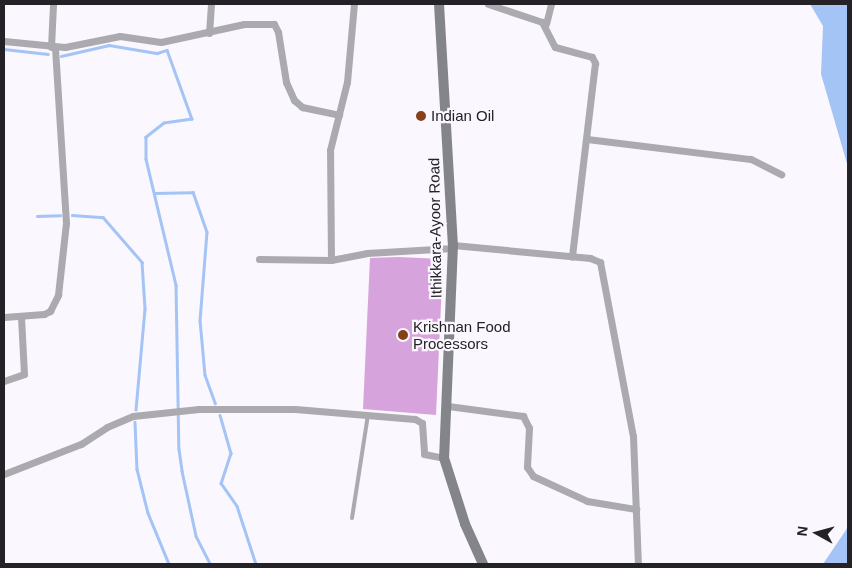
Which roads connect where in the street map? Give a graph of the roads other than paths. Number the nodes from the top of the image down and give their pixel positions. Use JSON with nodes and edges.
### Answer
{"nodes":[{"id":1,"x":53,"y":4,"type":"edge"},
{"id":2,"x":211,"y":4,"type":"edge"},
{"id":3,"x":354,"y":4,"type":"edge"},
{"id":4,"x":439,"y":4,"type":"edge"},
{"id":5,"x":488,"y":4,"type":"edge"},
{"id":6,"x":551,"y":4,"type":"edge"},
{"id":7,"x":546,"y":24,"type":"junction"},
{"id":8,"x":209,"y":33,"type":"junction"},
{"id":9,"x":4,"y":41,"type":"edge"},
{"id":10,"x":53,"y":47,"type":"junction"},
{"id":11,"x":339,"y":115,"type":"junction"},
{"id":12,"x":587,"y":140,"type":"junction"},
{"id":13,"x":781,"y":174,"type":"dead end"},
{"id":14,"x":453,"y":246,"type":"junction"},
{"id":15,"x":572,"y":256,"type":"junction"},
{"id":16,"x":258,"y":259,"type":"dead end"},
{"id":17,"x":331,"y":260,"type":"junction"},
{"id":18,"x":22,"y":317,"type":"junction"},
{"id":19,"x":4,"y":318,"type":"edge"},
{"id":20,"x":4,"y":382,"type":"edge"},
{"id":21,"x":448,"y":406,"type":"junction"},
{"id":22,"x":368,"y":415,"type":"junction"},
{"id":23,"x":444,"y":458,"type":"junction"},
{"id":24,"x":4,"y":474,"type":"edge"},
{"id":25,"x":636,"y":509,"type":"junction"},
{"id":26,"x":352,"y":518,"type":"dead end"},
{"id":27,"x":483,"y":564,"type":"edge"},
{"id":28,"x":638,"y":564,"type":"edge"}],
"edges":[{"from":1,"to":10,"type":"street"},
{"from":2,"to":8,"type":"street"},
{"from":3,"to":11,"type":"street"},
{"from":4,"to":14,"type":"main road","name":"Ithikkara-Ayoor Road"},
{"from":5,"to":7,"type":"street"},
{"from":6,"to":7,"type":"street"},
{"from":7,"to":12,"type":"street"},
{"from":8,"to":10,"type":"street"},
{"from":8,"to":11,"type":"street"},
{"from":9,"to":10,"type":"street"},
{"from":10,"to":18,"type":"street"},
{"from":11,"to":17,"type":"street"},
{"from":12,"to":13,"type":"street"},
{"from":12,"to":15,"type":"street"},
{"from":14,"to":15,"type":"street"},
{"from":14,"to":17,"type":"street"},
{"from":14,"to":21,"type":"main road","name":"Ithikkara-Ayoor Road"},
{"from":15,"to":25,"type":"street"},
{"from":16,"to":17,"type":"street"},
{"from":18,"to":19,"type":"street"},
{"from":18,"to":20,"type":"street"},
{"from":21,"to":23,"type":"main road","name":"Ithikkara-Ayoor Road"},
{"from":21,"to":25,"type":"street"},
{"from":22,"to":23,"type":"street"},
{"from":22,"to":24,"type":"street"},
{"from":22,"to":26,"type":"lane"},
{"from":23,"to":27,"type":"main road","name":"Ithikkara-Ayoor Road"},
{"from":25,"to":28,"type":"street"}]}
